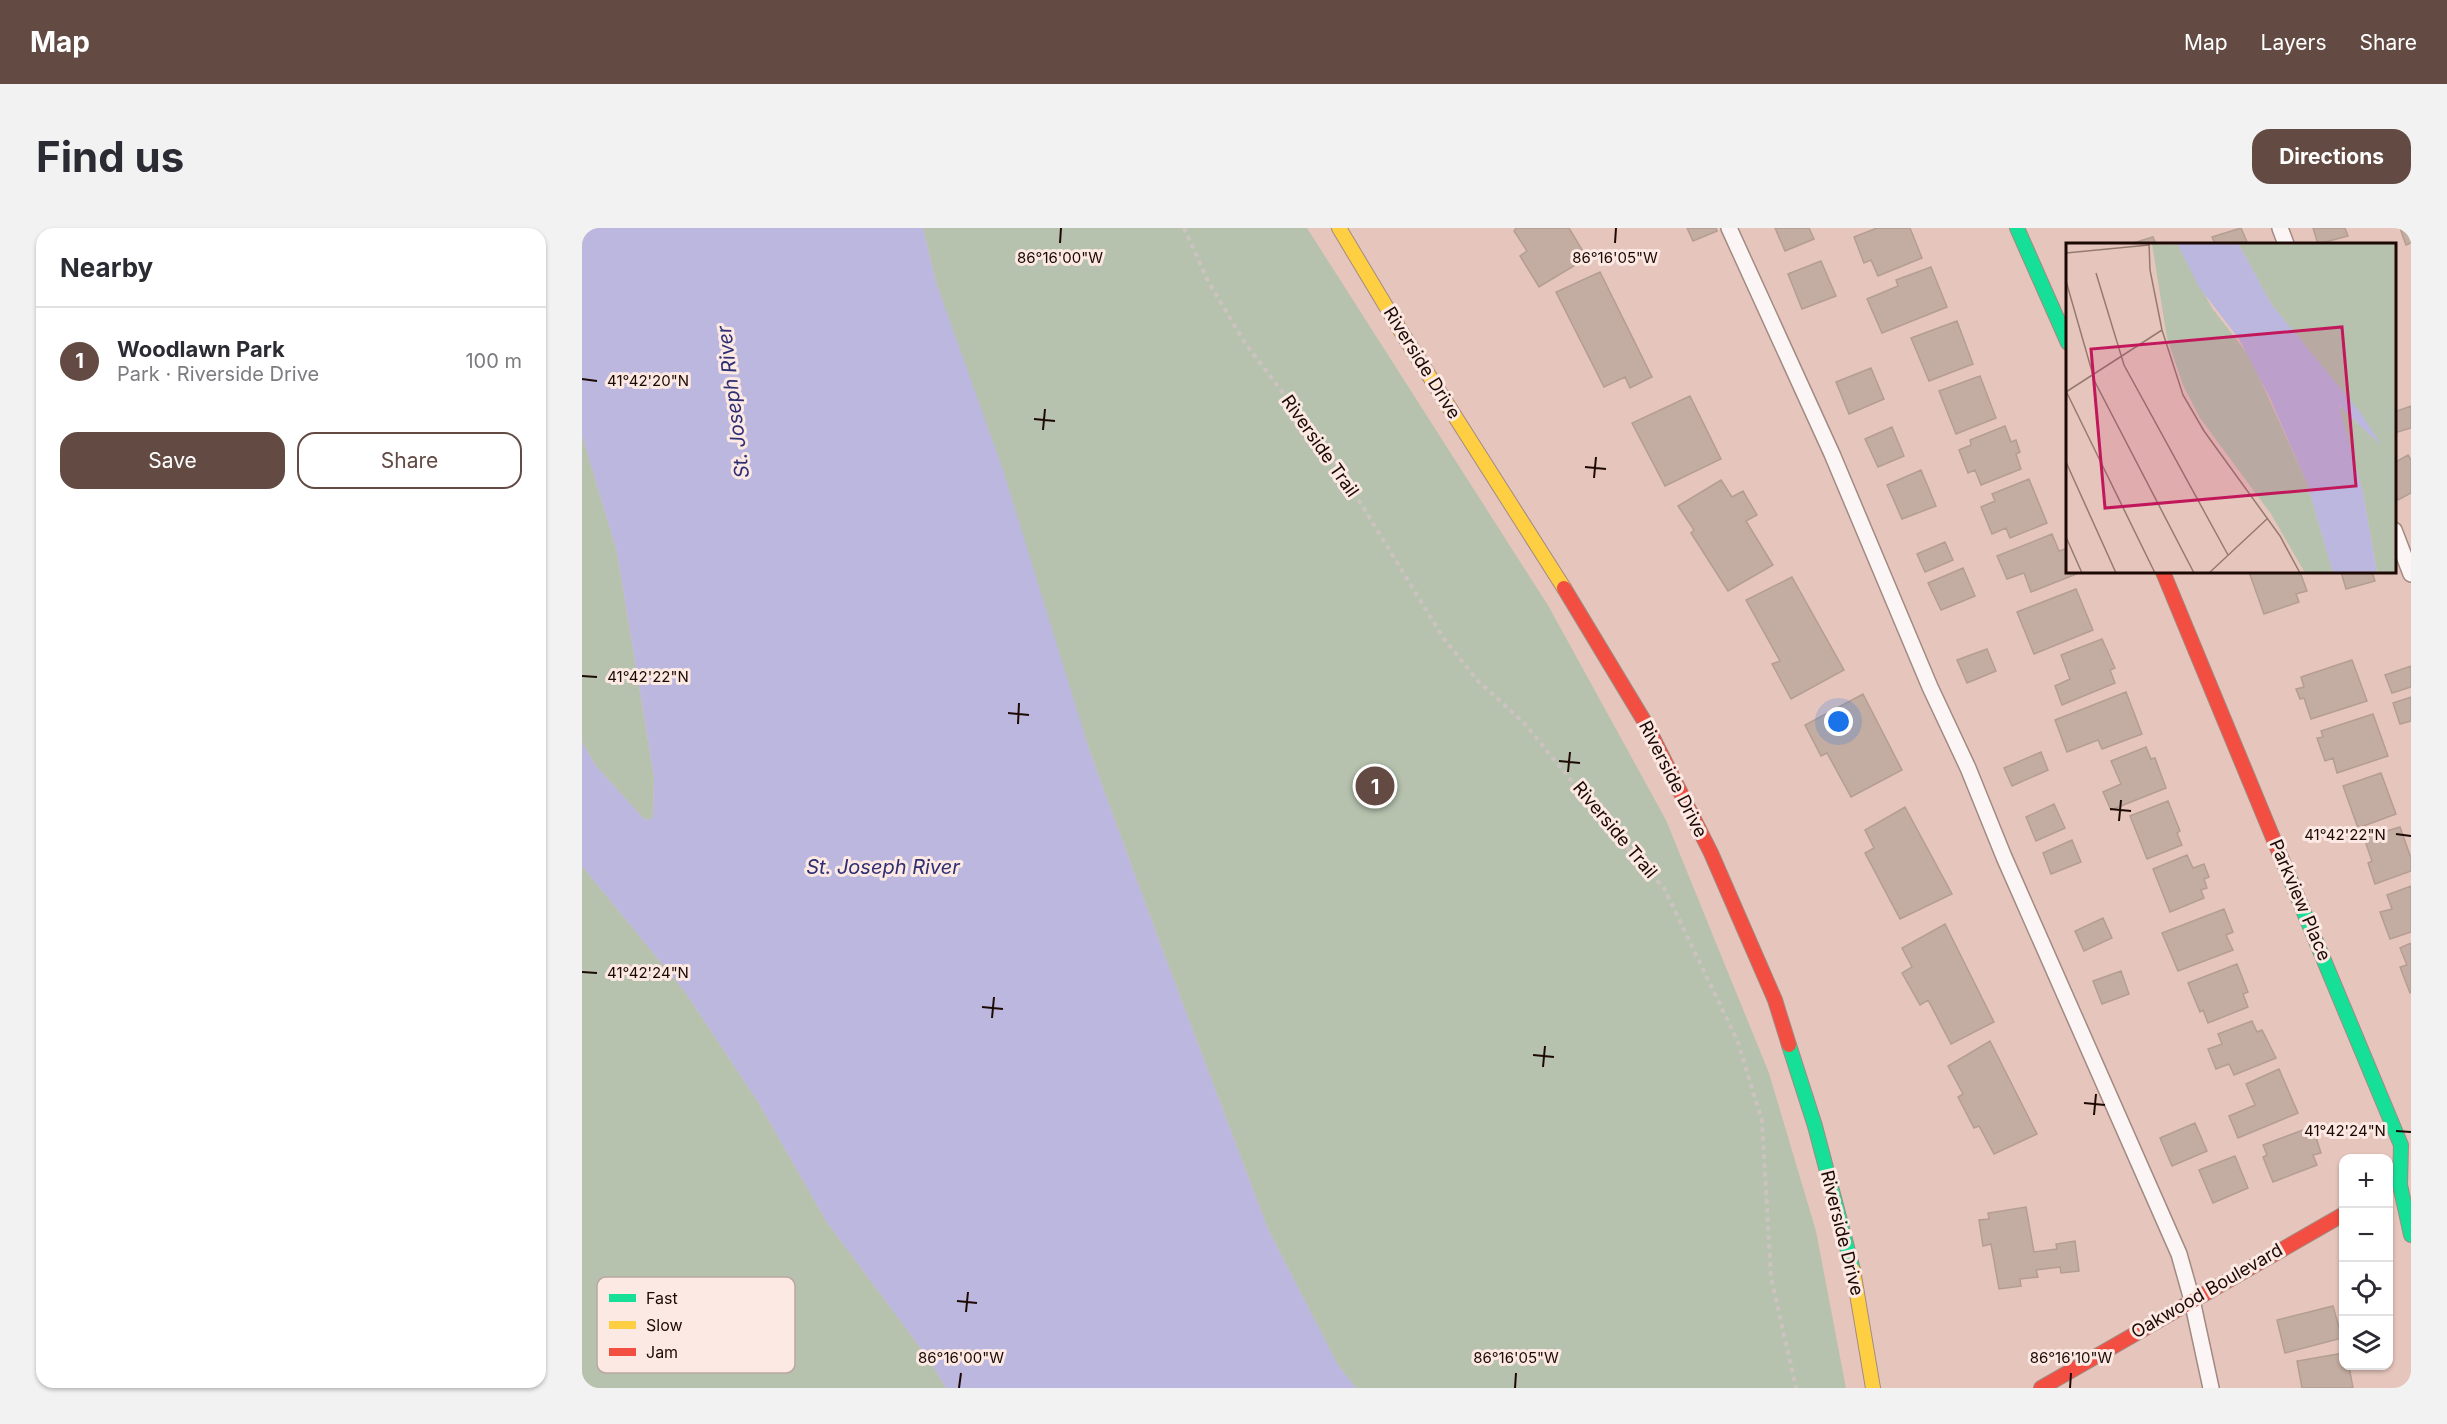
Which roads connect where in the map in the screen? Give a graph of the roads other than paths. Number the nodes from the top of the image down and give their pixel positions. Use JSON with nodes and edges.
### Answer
{"nodes":[{"id":1,"x":1340,"y":228,"type":"edge"},
{"id":2,"x":1729,"y":228,"type":"edge"},
{"id":3,"x":2017,"y":228,"type":"edge"},
{"id":4,"x":2280,"y":228,"type":"edge"},
{"id":5,"x":2286,"y":243,"type":"edge"},
{"id":6,"x":2066,"y":341,"type":"edge"},
{"id":7,"x":2396,"y":535,"type":"edge"},
{"id":8,"x":2163,"y":573,"type":"edge"},
{"id":9,"x":2411,"y":574,"type":"edge"},
{"id":10,"x":2339,"y":1216,"type":"edge"},
{"id":11,"x":2411,"y":1235,"type":"edge"},
{"id":12,"x":2192,"y":1300,"type":"junction"},
{"id":13,"x":1873,"y":1388,"type":"edge"},
{"id":14,"x":2041,"y":1388,"type":"edge"},
{"id":15,"x":2211,"y":1388,"type":"edge"}],
"edges":[{"from":1,"to":13,"type":"street","name":"Riverside Drive"},
{"from":2,"to":12,"type":"lane"},
{"from":3,"to":6,"type":"street"},
{"from":4,"to":5,"type":"lane"},
{"from":7,"to":9,"type":"lane"},
{"from":8,"to":11,"type":"street","name":"Parkview Place"},
{"from":10,"to":12,"type":"street","name":"Oakwood Boulevard"},
{"from":12,"to":14,"type":"street","name":"Oakwood Boulevard"},
{"from":12,"to":15,"type":"lane"}]}
